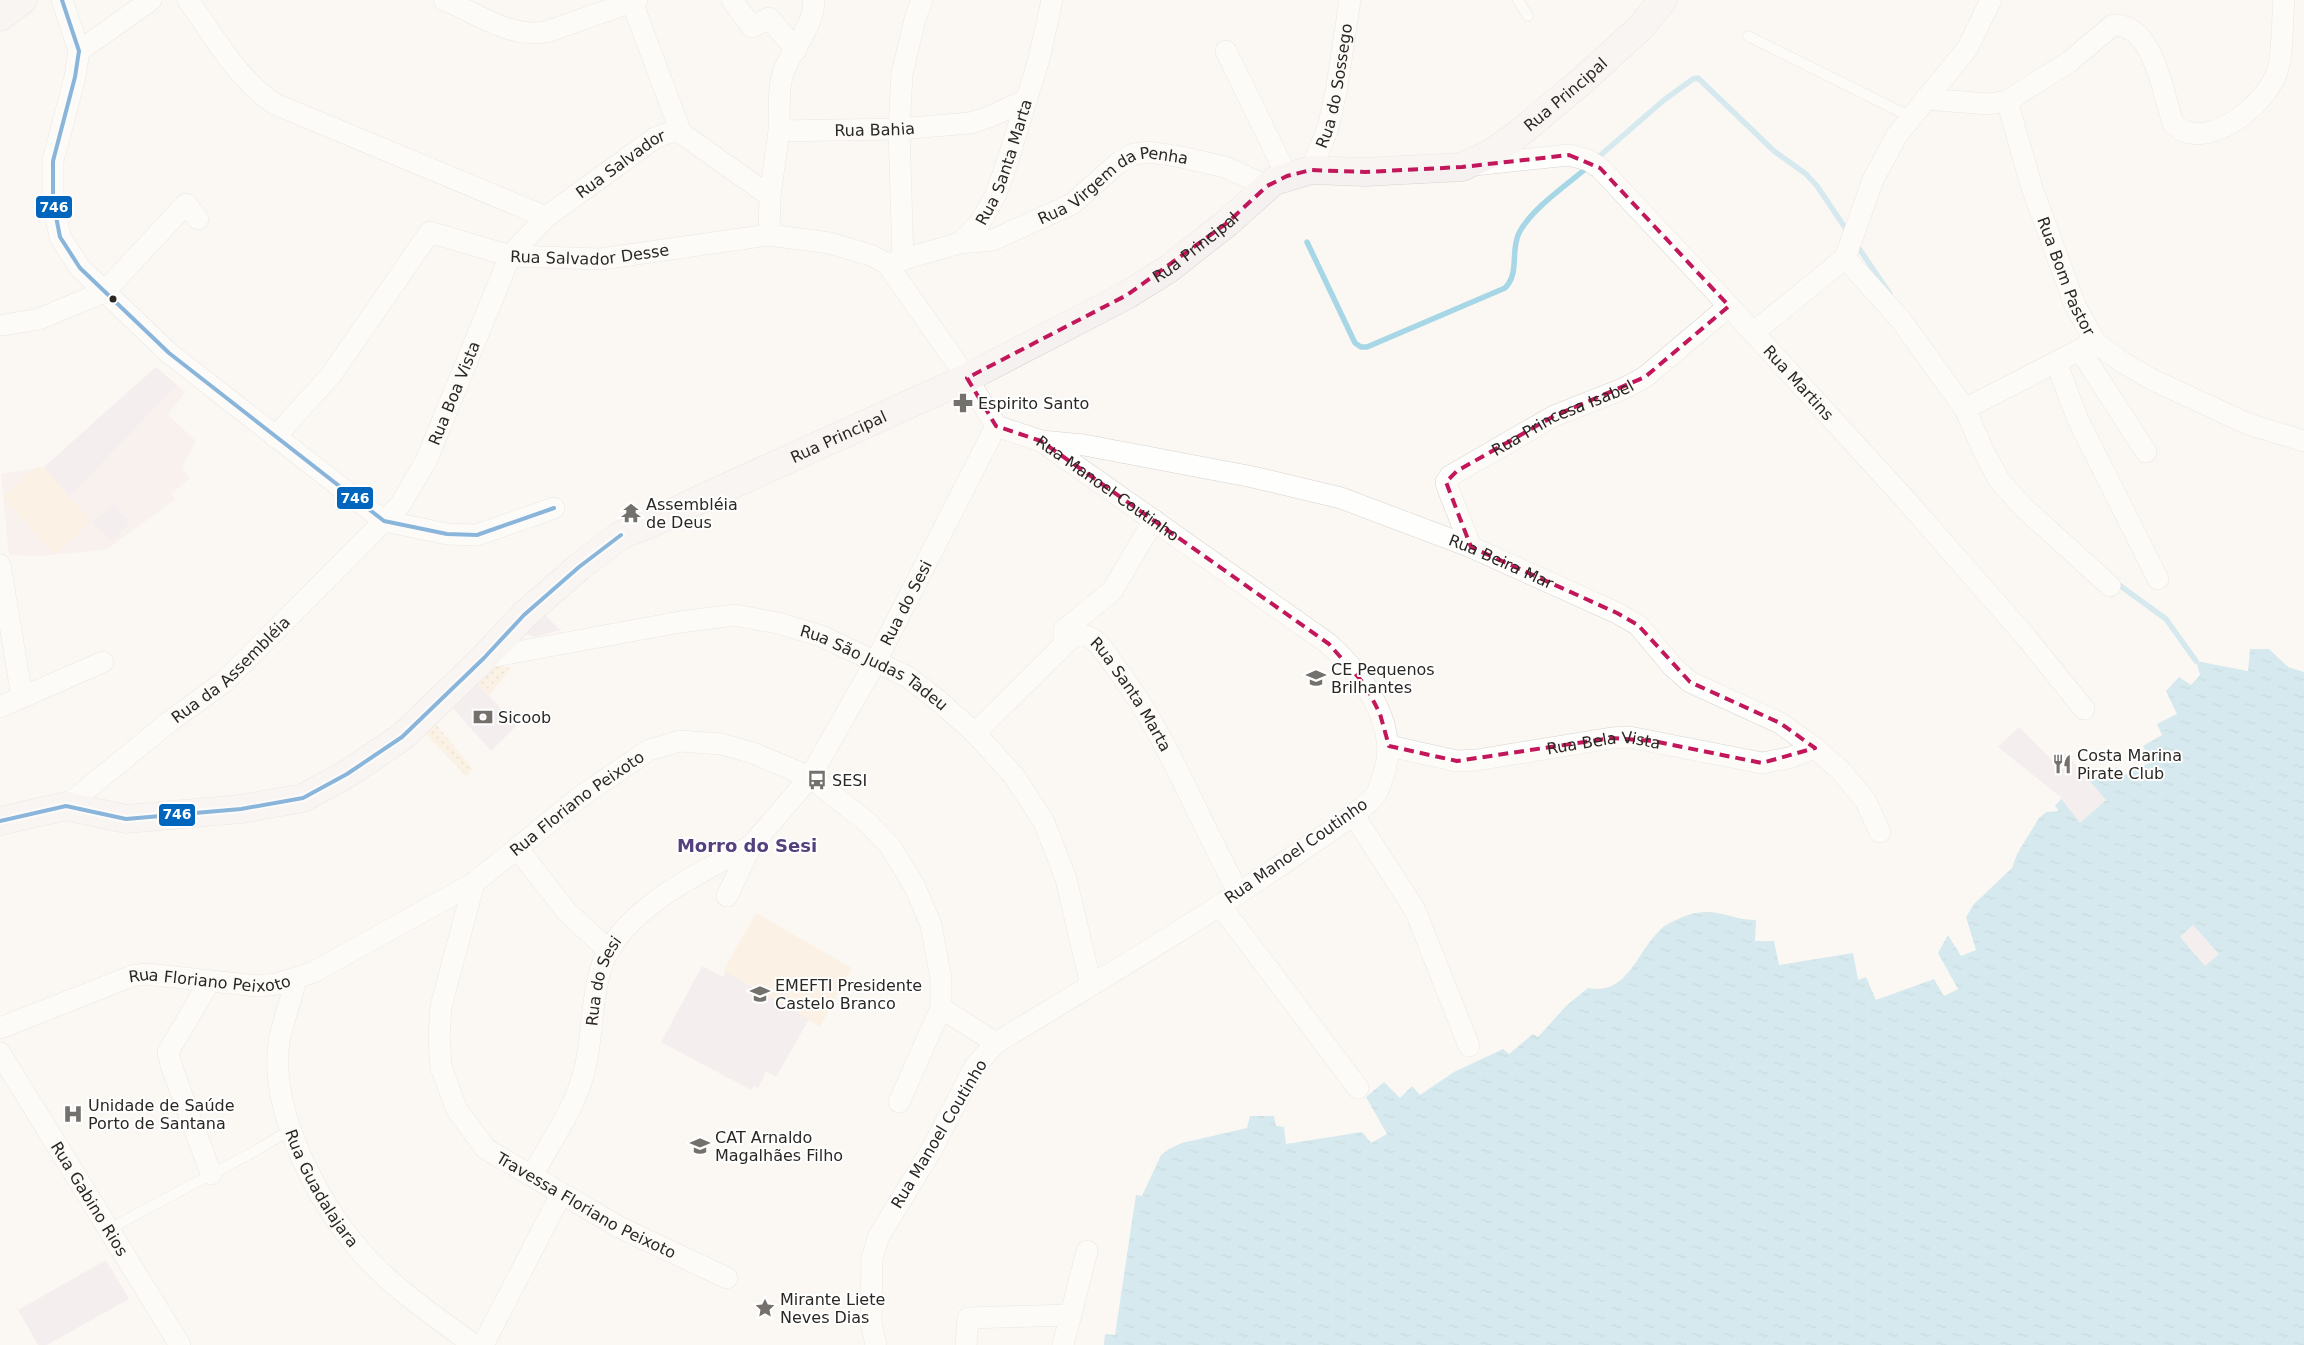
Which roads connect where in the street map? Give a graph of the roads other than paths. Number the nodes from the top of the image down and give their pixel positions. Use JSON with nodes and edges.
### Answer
{"nodes":[{"id":1,"x":24,"y":0,"type":"edge"},
{"id":2,"x":62,"y":0,"type":"edge"},
{"id":3,"x":151,"y":0,"type":"edge"},
{"id":4,"x":188,"y":0,"type":"edge"},
{"id":5,"x":732,"y":0,"type":"edge"},
{"id":6,"x":813,"y":0,"type":"edge"},
{"id":7,"x":922,"y":0,"type":"edge"},
{"id":8,"x":1052,"y":0,"type":"edge"},
{"id":9,"x":1350,"y":0,"type":"edge"},
{"id":10,"x":1518,"y":0,"type":"edge"},
{"id":11,"x":1663,"y":0,"type":"edge"},
{"id":12,"x":1991,"y":0,"type":"edge"},
{"id":13,"x":2284,"y":0,"type":"edge"},
{"id":14,"x":635,"y":1,"type":"edge"},
{"id":15,"x":456,"y":2,"type":"edge"},
{"id":16,"x":1528,"y":16,"type":"dead end"},
{"id":17,"x":0,"y":17,"type":"edge"},
{"id":18,"x":1748,"y":36,"type":"dead end"},
{"id":19,"x":796,"y":50,"type":"junction"},
{"id":20,"x":79,"y":51,"type":"junction"},
{"id":21,"x":1226,"y":52,"type":"dead end"},
{"id":22,"x":1925,"y":99,"type":"junction"},
{"id":23,"x":1026,"y":100,"type":"junction"},
{"id":24,"x":2007,"y":102,"type":"junction"},
{"id":25,"x":1911,"y":117,"type":"junction"},
{"id":26,"x":899,"y":129,"type":"junction"},
{"id":27,"x":779,"y":131,"type":"junction"},
{"id":28,"x":681,"y":133,"type":"junction"},
{"id":29,"x":1462,"y":167,"type":"junction"},
{"id":30,"x":1288,"y":177,"type":"junction"},
{"id":31,"x":770,"y":196,"type":"junction"},
{"id":32,"x":546,"y":217,"type":"junction"},
{"id":33,"x":198,"y":219,"type":"dead end"},
{"id":34,"x":768,"y":235,"type":"junction"},
{"id":35,"x":960,"y":243,"type":"junction"},
{"id":36,"x":510,"y":256,"type":"junction"},
{"id":37,"x":1845,"y":258,"type":"junction"},
{"id":38,"x":895,"y":262,"type":"junction"},
{"id":39,"x":104,"y":292,"type":"junction"},
{"id":40,"x":1729,"y":306,"type":"junction"},
{"id":41,"x":4,"y":325,"type":"dead end"},
{"id":42,"x":1753,"y":333,"type":"junction"},
{"id":43,"x":2088,"y":346,"type":"junction"},
{"id":44,"x":2056,"y":362,"type":"junction"},
{"id":45,"x":967,"y":378,"type":"junction"},
{"id":46,"x":1965,"y":409,"type":"junction"},
{"id":47,"x":996,"y":426,"type":"junction"},
{"id":48,"x":275,"y":437,"type":"junction"},
{"id":49,"x":1041,"y":441,"type":"junction"},
{"id":50,"x":2304,"y":441,"type":"edge"},
{"id":51,"x":2146,"y":452,"type":"dead end"},
{"id":52,"x":554,"y":508,"type":"dead end"},
{"id":53,"x":1154,"y":520,"type":"junction"},
{"id":54,"x":384,"y":521,"type":"junction"},
{"id":55,"x":1471,"y":547,"type":"junction"},
{"id":56,"x":0,"y":566,"type":"edge"},
{"id":57,"x":2158,"y":579,"type":"dead end"},
{"id":58,"x":2110,"y":586,"type":"dead end"},
{"id":59,"x":1064,"y":645,"type":"junction"},
{"id":60,"x":484,"y":658,"type":"junction"},
{"id":61,"x":876,"y":661,"type":"junction"},
{"id":62,"x":103,"y":662,"type":"dead end"},
{"id":63,"x":22,"y":697,"type":"junction"},
{"id":64,"x":0,"y":707,"type":"edge"},
{"id":65,"x":2084,"y":709,"type":"dead end"},
{"id":66,"x":974,"y":733,"type":"junction"},
{"id":67,"x":1389,"y":746,"type":"junction"},
{"id":68,"x":1815,"y":748,"type":"junction"},
{"id":69,"x":810,"y":777,"type":"junction"},
{"id":70,"x":66,"y":806,"type":"junction"},
{"id":71,"x":1353,"y":814,"type":"junction"},
{"id":72,"x":0,"y":821,"type":"edge"},
{"id":73,"x":1880,"y":832,"type":"dead end"},
{"id":74,"x":751,"y":846,"type":"junction"},
{"id":75,"x":517,"y":848,"type":"junction"},
{"id":76,"x":474,"y":883,"type":"junction"},
{"id":77,"x":1239,"y":893,"type":"junction"},
{"id":78,"x":727,"y":896,"type":"dead end"},
{"id":79,"x":1220,"y":904,"type":"junction"},
{"id":80,"x":609,"y":951,"type":"junction"},
{"id":81,"x":296,"y":979,"type":"junction"},
{"id":82,"x":210,"y":981,"type":"junction"},
{"id":83,"x":1091,"y":985,"type":"junction"},
{"id":84,"x":941,"y":1008,"type":"junction"},
{"id":85,"x":0,"y":1028,"type":"edge"},
{"id":86,"x":996,"y":1043,"type":"junction"},
{"id":87,"x":1469,"y":1046,"type":"dead end"},
{"id":88,"x":0,"y":1054,"type":"edge"},
{"id":89,"x":1358,"y":1088,"type":"dead end"},
{"id":90,"x":899,"y":1102,"type":"dead end"},
{"id":91,"x":290,"y":1130,"type":"junction"},
{"id":92,"x":211,"y":1174,"type":"junction"},
{"id":93,"x":532,"y":1176,"type":"junction"},
{"id":94,"x":561,"y":1194,"type":"junction"},
{"id":95,"x":109,"y":1229,"type":"junction"},
{"id":96,"x":1087,"y":1251,"type":"dead end"},
{"id":97,"x":727,"y":1278,"type":"dead end"},
{"id":98,"x":1071,"y":1314,"type":"junction"},
{"id":99,"x":180,"y":1345,"type":"edge"},
{"id":100,"x":474,"y":1345,"type":"edge"},
{"id":101,"x":483,"y":1345,"type":"edge"},
{"id":102,"x":876,"y":1345,"type":"edge"},
{"id":103,"x":966,"y":1345,"type":"edge"},
{"id":104,"x":1063,"y":1345,"type":"edge"}],
"edges":[{"from":1,"to":17,"type":"street"},
{"from":2,"to":20,"type":"street"},
{"from":3,"to":20,"type":"street"},
{"from":4,"to":32,"type":"street","name":"Rua Salvador Desse"},
{"from":5,"to":19,"type":"street"},
{"from":6,"to":19,"type":"street"},
{"from":7,"to":26,"type":"street"},
{"from":8,"to":23,"type":"street","name":"Rua Santa Marta"},
{"from":9,"to":30,"type":"street","name":"Rua do Sossego"},
{"from":10,"to":16,"type":"lane"},
{"from":11,"to":29,"type":"street","name":"Rua Principal"},
{"from":12,"to":22,"type":"street"},
{"from":13,"to":24,"type":"street"},
{"from":14,"to":15,"type":"street"},
{"from":14,"to":28,"type":"street"},
{"from":18,"to":25,"type":"lane"},
{"from":19,"to":27,"type":"street"},
{"from":20,"to":39,"type":"street"},
{"from":21,"to":30,"type":"street"},
{"from":22,"to":24,"type":"street"},
{"from":22,"to":25,"type":"street"},
{"from":23,"to":26,"type":"street","name":"Rua Bahia"},
{"from":23,"to":35,"type":"street","name":"Rua Santa Marta"},
{"from":24,"to":43,"type":"street","name":"Rua Bom Pastor"},
{"from":25,"to":37,"type":"street"},
{"from":26,"to":27,"type":"street","name":"Rua Bahia"},
{"from":26,"to":38,"type":"street"},
{"from":27,"to":31,"type":"street"},
{"from":28,"to":31,"type":"street","name":"Rua Salvador"},
{"from":28,"to":32,"type":"street","name":"Rua Salvador"},
{"from":29,"to":30,"type":"street","name":"Rua Principal"},
{"from":29,"to":40,"type":"street","name":"Rua Martins"},
{"from":30,"to":35,"type":"street","name":"Rua Virgem da Penha"},
{"from":30,"to":45,"type":"street","name":"Rua Principal"},
{"from":31,"to":34,"type":"street"},
{"from":32,"to":36,"type":"street","name":"Rua Salvador Desse"},
{"from":33,"to":39,"type":"street"},
{"from":34,"to":36,"type":"street","name":"Rua Salvador Desse"},
{"from":34,"to":38,"type":"street","name":"Rua Salvador Desse"},
{"from":35,"to":38,"type":"street","name":"Rua Santa Marta"},
{"from":36,"to":48,"type":"street"},
{"from":36,"to":54,"type":"street","name":"Rua Boa Vista"},
{"from":37,"to":42,"type":"street"},
{"from":37,"to":46,"type":"street"},
{"from":38,"to":45,"type":"street","name":"Rua Salvador Desse"},
{"from":39,"to":41,"type":"street"},
{"from":39,"to":48,"type":"street"},
{"from":40,"to":42,"type":"street","name":"Rua Martins"},
{"from":40,"to":55,"type":"street","name":"Rua Princesa Isabel"},
{"from":42,"to":65,"type":"street","name":"Rua Martins"},
{"from":43,"to":44,"type":"street"},
{"from":43,"to":50,"type":"street","name":"Rua Bom Pastor"},
{"from":43,"to":51,"type":"street"},
{"from":44,"to":46,"type":"street"},
{"from":44,"to":57,"type":"street"},
{"from":45,"to":47,"type":"street"},
{"from":45,"to":60,"type":"street","name":"Rua Principal"},
{"from":46,"to":58,"type":"street"},
{"from":47,"to":49,"type":"street","name":"Rua Manoel Coutinho"},
{"from":47,"to":61,"type":"street","name":"Rua do Sesi"},
{"from":48,"to":54,"type":"street"},
{"from":49,"to":53,"type":"street","name":"Rua Manoel Coutinho"},
{"from":49,"to":55,"type":"street","name":"Rua Beira Mar"},
{"from":52,"to":54,"type":"street"},
{"from":53,"to":59,"type":"street"},
{"from":53,"to":67,"type":"street","name":"Rua Manoel Coutinho"},
{"from":54,"to":70,"type":"street","name":"Rua da Assembléia"},
{"from":55,"to":68,"type":"street","name":"Rua Beira Mar"},
{"from":56,"to":63,"type":"street"},
{"from":59,"to":66,"type":"street","name":"Rua Santa Marta"},
{"from":59,"to":77,"type":"street","name":"Rua Santa Marta"},
{"from":60,"to":61,"type":"street","name":"Rua São Judas Tadeu"},
{"from":60,"to":70,"type":"street","name":"Rua Principal"},
{"from":61,"to":66,"type":"street","name":"Rua São Judas Tadeu"},
{"from":61,"to":69,"type":"street","name":"Rua do Sesi"},
{"from":62,"to":63,"type":"street"},
{"from":63,"to":64,"type":"street"},
{"from":66,"to":83,"type":"street","name":"Rua São Judas Tadeu"},
{"from":67,"to":68,"type":"street","name":"Rua Bela Vista"},
{"from":67,"to":71,"type":"street","name":"Rua Manoel Coutinho"},
{"from":68,"to":73,"type":"street","name":"Rua Beira Mar"},
{"from":69,"to":74,"type":"street","name":"Rua do Sesi"},
{"from":69,"to":75,"type":"street","name":"Rua Floriano Peixoto"},
{"from":69,"to":84,"type":"street","name":"Rua Floriano Peixoto"},
{"from":70,"to":72,"type":"street","name":"Rua Principal"},
{"from":71,"to":77,"type":"street","name":"Rua Manoel Coutinho"},
{"from":71,"to":87,"type":"street"},
{"from":74,"to":78,"type":"street","name":"Rua do Sesi"},
{"from":74,"to":80,"type":"street","name":"Rua do Sesi"},
{"from":75,"to":76,"type":"street","name":"Rua Floriano Peixoto"},
{"from":75,"to":80,"type":"street"},
{"from":76,"to":81,"type":"street","name":"Rua Floriano Peixoto"},
{"from":76,"to":93,"type":"street","name":"Travessa Floriano Peixoto"},
{"from":77,"to":79,"type":"street","name":"Rua Manoel Coutinho"},
{"from":79,"to":83,"type":"street","name":"Rua Manoel Coutinho"},
{"from":79,"to":89,"type":"street"},
{"from":80,"to":93,"type":"street","name":"Rua do Sesi"},
{"from":81,"to":82,"type":"street","name":"Rua Floriano Peixoto"},
{"from":81,"to":91,"type":"street","name":"Rua Guadalajara"},
{"from":82,"to":85,"type":"street","name":"Rua Floriano Peixoto"},
{"from":82,"to":92,"type":"street"},
{"from":83,"to":86,"type":"street","name":"Rua Manoel Coutinho"},
{"from":84,"to":86,"type":"street"},
{"from":84,"to":90,"type":"street","name":"Rua Floriano Peixoto"},
{"from":86,"to":102,"type":"street","name":"Rua Manoel Coutinho"},
{"from":88,"to":95,"type":"street","name":"Rua Gabino Rios"},
{"from":91,"to":92,"type":"lane"},
{"from":91,"to":100,"type":"street","name":"Rua Guadalajara"},
{"from":92,"to":95,"type":"lane"},
{"from":93,"to":94,"type":"street","name":"Travessa Floriano Peixoto"},
{"from":94,"to":97,"type":"street","name":"Travessa Floriano Peixoto"},
{"from":94,"to":101,"type":"street"},
{"from":95,"to":99,"type":"street","name":"Rua Gabino Rios"},
{"from":96,"to":98,"type":"street"},
{"from":98,"to":103,"type":"street"},
{"from":98,"to":104,"type":"street"}]}
